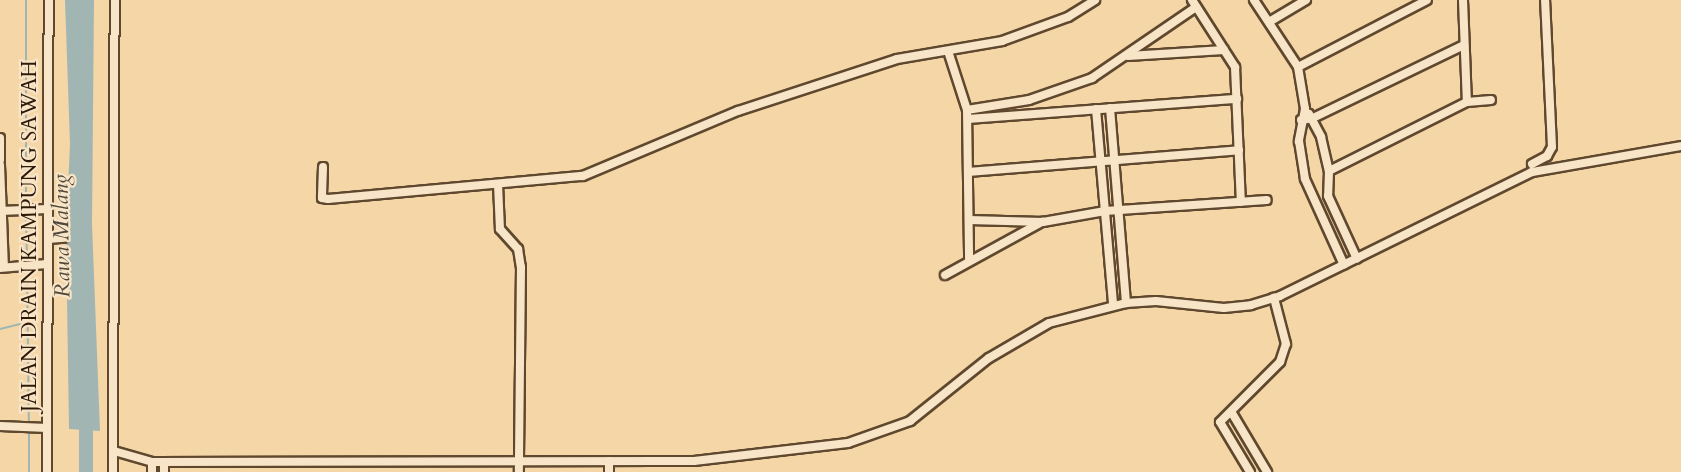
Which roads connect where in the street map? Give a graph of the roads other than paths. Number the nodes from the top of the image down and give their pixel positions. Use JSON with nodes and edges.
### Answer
{"nodes":[{"id":1,"x":49,"y":0,"type":"edge"},
{"id":2,"x":115,"y":0,"type":"edge"},
{"id":3,"x":1095,"y":0,"type":"edge"},
{"id":4,"x":1254,"y":0,"type":"edge"},
{"id":5,"x":1306,"y":0,"type":"edge"},
{"id":6,"x":1427,"y":0,"type":"edge"},
{"id":7,"x":1463,"y":0,"type":"edge"},
{"id":8,"x":1545,"y":0,"type":"edge"},
{"id":9,"x":1194,"y":4,"type":"edge"},
{"id":10,"x":1269,"y":22,"type":"junction"},
{"id":11,"x":1464,"y":45,"type":"junction"},
{"id":12,"x":1224,"y":50,"type":"junction"},
{"id":13,"x":948,"y":51,"type":"junction"},
{"id":14,"x":1128,"y":56,"type":"junction"},
{"id":15,"x":1298,"y":67,"type":"junction"},
{"id":16,"x":1237,"y":99,"type":"junction"},
{"id":17,"x":1491,"y":100,"type":"dead end"},
{"id":18,"x":1467,"y":102,"type":"junction"},
{"id":19,"x":1110,"y":108,"type":"junction"},
{"id":20,"x":1096,"y":109,"type":"junction"},
{"id":21,"x":1305,"y":109,"type":"junction"},
{"id":22,"x":967,"y":114,"type":"junction"},
{"id":23,"x":1313,"y":118,"type":"junction"},
{"id":24,"x":1301,"y":120,"type":"junction"},
{"id":25,"x":0,"y":138,"type":"edge"},
{"id":26,"x":1681,"y":146,"type":"edge"},
{"id":27,"x":1239,"y":150,"type":"junction"},
{"id":28,"x":1114,"y":159,"type":"junction"},
{"id":29,"x":0,"y":160,"type":"edge"},
{"id":30,"x":1101,"y":160,"type":"junction"},
{"id":31,"x":1532,"y":164,"type":"dead end"},
{"id":32,"x":0,"y":165,"type":"edge"},
{"id":33,"x":323,"y":167,"type":"dead end"},
{"id":34,"x":1329,"y":171,"type":"junction"},
{"id":35,"x":968,"y":172,"type":"junction"},
{"id":36,"x":498,"y":184,"type":"junction"},
{"id":37,"x":1328,"y":196,"type":"junction"},
{"id":38,"x":1268,"y":200,"type":"dead end"},
{"id":39,"x":1241,"y":202,"type":"junction"},
{"id":40,"x":1314,"y":202,"type":"junction"},
{"id":41,"x":48,"y":209,"type":"junction"},
{"id":42,"x":1119,"y":210,"type":"junction"},
{"id":43,"x":0,"y":211,"type":"edge"},
{"id":44,"x":1105,"y":211,"type":"junction"},
{"id":45,"x":969,"y":220,"type":"junction"},
{"id":46,"x":1043,"y":222,"type":"junction"},
{"id":47,"x":64,"y":238,"type":"dead end"},
{"id":48,"x":48,"y":239,"type":"junction"},
{"id":49,"x":969,"y":259,"type":"junction"},
{"id":50,"x":1357,"y":259,"type":"junction"},
{"id":51,"x":47,"y":264,"type":"junction"},
{"id":52,"x":1344,"y":265,"type":"junction"},
{"id":53,"x":2,"y":267,"type":"edge"},
{"id":54,"x":945,"y":274,"type":"dead end"},
{"id":55,"x":1274,"y":298,"type":"junction"},
{"id":56,"x":1126,"y":303,"type":"junction"},
{"id":57,"x":1113,"y":304,"type":"junction"},
{"id":58,"x":1232,"y":413,"type":"junction"},
{"id":59,"x":0,"y":426,"type":"edge"},
{"id":60,"x":47,"y":428,"type":"junction"},
{"id":61,"x":114,"y":451,"type":"junction"},
{"id":62,"x":519,"y":460,"type":"junction"},
{"id":63,"x":607,"y":461,"type":"junction"},
{"id":64,"x":152,"y":462,"type":"junction"},
{"id":65,"x":164,"y":462,"type":"junction"},
{"id":66,"x":47,"y":472,"type":"edge"},
{"id":67,"x":113,"y":472,"type":"edge"},
{"id":68,"x":152,"y":472,"type":"edge"},
{"id":69,"x":164,"y":472,"type":"edge"},
{"id":70,"x":519,"y":472,"type":"edge"},
{"id":71,"x":609,"y":472,"type":"edge"},
{"id":72,"x":1250,"y":472,"type":"edge"},
{"id":73,"x":1267,"y":472,"type":"edge"}],
"edges":[{"from":1,"to":41,"type":"street","name":"JALAN DRAIN KAMPUNG SAWAH"},
{"from":2,"to":61,"type":"street"},
{"from":3,"to":13,"type":"street"},
{"from":4,"to":10,"type":"street"},
{"from":5,"to":10,"type":"street"},
{"from":6,"to":15,"type":"street"},
{"from":7,"to":11,"type":"street"},
{"from":8,"to":31,"type":"street"},
{"from":9,"to":12,"type":"street"},
{"from":9,"to":14,"type":"street"},
{"from":10,"to":15,"type":"street"},
{"from":11,"to":18,"type":"street"},
{"from":11,"to":23,"type":"street"},
{"from":12,"to":14,"type":"street"},
{"from":12,"to":16,"type":"street"},
{"from":13,"to":22,"type":"street"},
{"from":13,"to":36,"type":"street"},
{"from":14,"to":22,"type":"street"},
{"from":15,"to":21,"type":"street"},
{"from":16,"to":19,"type":"street"},
{"from":16,"to":27,"type":"street"},
{"from":17,"to":18,"type":"street"},
{"from":18,"to":34,"type":"street"},
{"from":19,"to":20,"type":"street"},
{"from":19,"to":28,"type":"street"},
{"from":20,"to":22,"type":"street"},
{"from":20,"to":30,"type":"street"},
{"from":21,"to":23,"type":"street"},
{"from":21,"to":24,"type":"street"},
{"from":22,"to":35,"type":"street"},
{"from":23,"to":24,"type":"street"},
{"from":23,"to":34,"type":"street"},
{"from":24,"to":40,"type":"street"},
{"from":25,"to":29,"type":"street"},
{"from":26,"to":50,"type":"street"},
{"from":27,"to":28,"type":"street"},
{"from":27,"to":39,"type":"street"},
{"from":28,"to":30,"type":"street"},
{"from":28,"to":42,"type":"street"},
{"from":30,"to":35,"type":"street"},
{"from":30,"to":44,"type":"street"},
{"from":32,"to":43,"type":"street"},
{"from":33,"to":36,"type":"street"},
{"from":34,"to":37,"type":"street"},
{"from":35,"to":45,"type":"street"},
{"from":36,"to":62,"type":"street"},
{"from":37,"to":40,"type":"street"},
{"from":37,"to":50,"type":"street"},
{"from":38,"to":39,"type":"street"},
{"from":39,"to":42,"type":"street"},
{"from":40,"to":52,"type":"street"},
{"from":41,"to":43,"type":"street"},
{"from":41,"to":48,"type":"street","name":"JALAN DRAIN KAMPUNG SAWAH"},
{"from":42,"to":44,"type":"street"},
{"from":42,"to":56,"type":"street"},
{"from":43,"to":53,"type":"street"},
{"from":44,"to":46,"type":"street"},
{"from":44,"to":57,"type":"street"},
{"from":45,"to":46,"type":"street"},
{"from":45,"to":49,"type":"street"},
{"from":46,"to":49,"type":"street"},
{"from":47,"to":48,"type":"street"},
{"from":48,"to":51,"type":"street","name":"JALAN DRAIN KAMPUNG SAWAH"},
{"from":49,"to":54,"type":"street"},
{"from":50,"to":52,"type":"street"},
{"from":51,"to":53,"type":"street"},
{"from":51,"to":60,"type":"street","name":"JALAN DRAIN KAMPUNG SAWAH"},
{"from":52,"to":55,"type":"street"},
{"from":55,"to":56,"type":"street"},
{"from":55,"to":58,"type":"street"},
{"from":56,"to":57,"type":"street"},
{"from":57,"to":63,"type":"street"},
{"from":58,"to":72,"type":"street"},
{"from":58,"to":73,"type":"street"},
{"from":59,"to":60,"type":"street"},
{"from":60,"to":66,"type":"street","name":"JALAN DRAIN KAMPUNG SAWAH"},
{"from":61,"to":64,"type":"street"},
{"from":61,"to":67,"type":"street"},
{"from":62,"to":63,"type":"street"},
{"from":62,"to":65,"type":"street"},
{"from":62,"to":70,"type":"street"},
{"from":63,"to":71,"type":"street"},
{"from":64,"to":65,"type":"street"},
{"from":64,"to":68,"type":"street"},
{"from":65,"to":69,"type":"street"}]}
